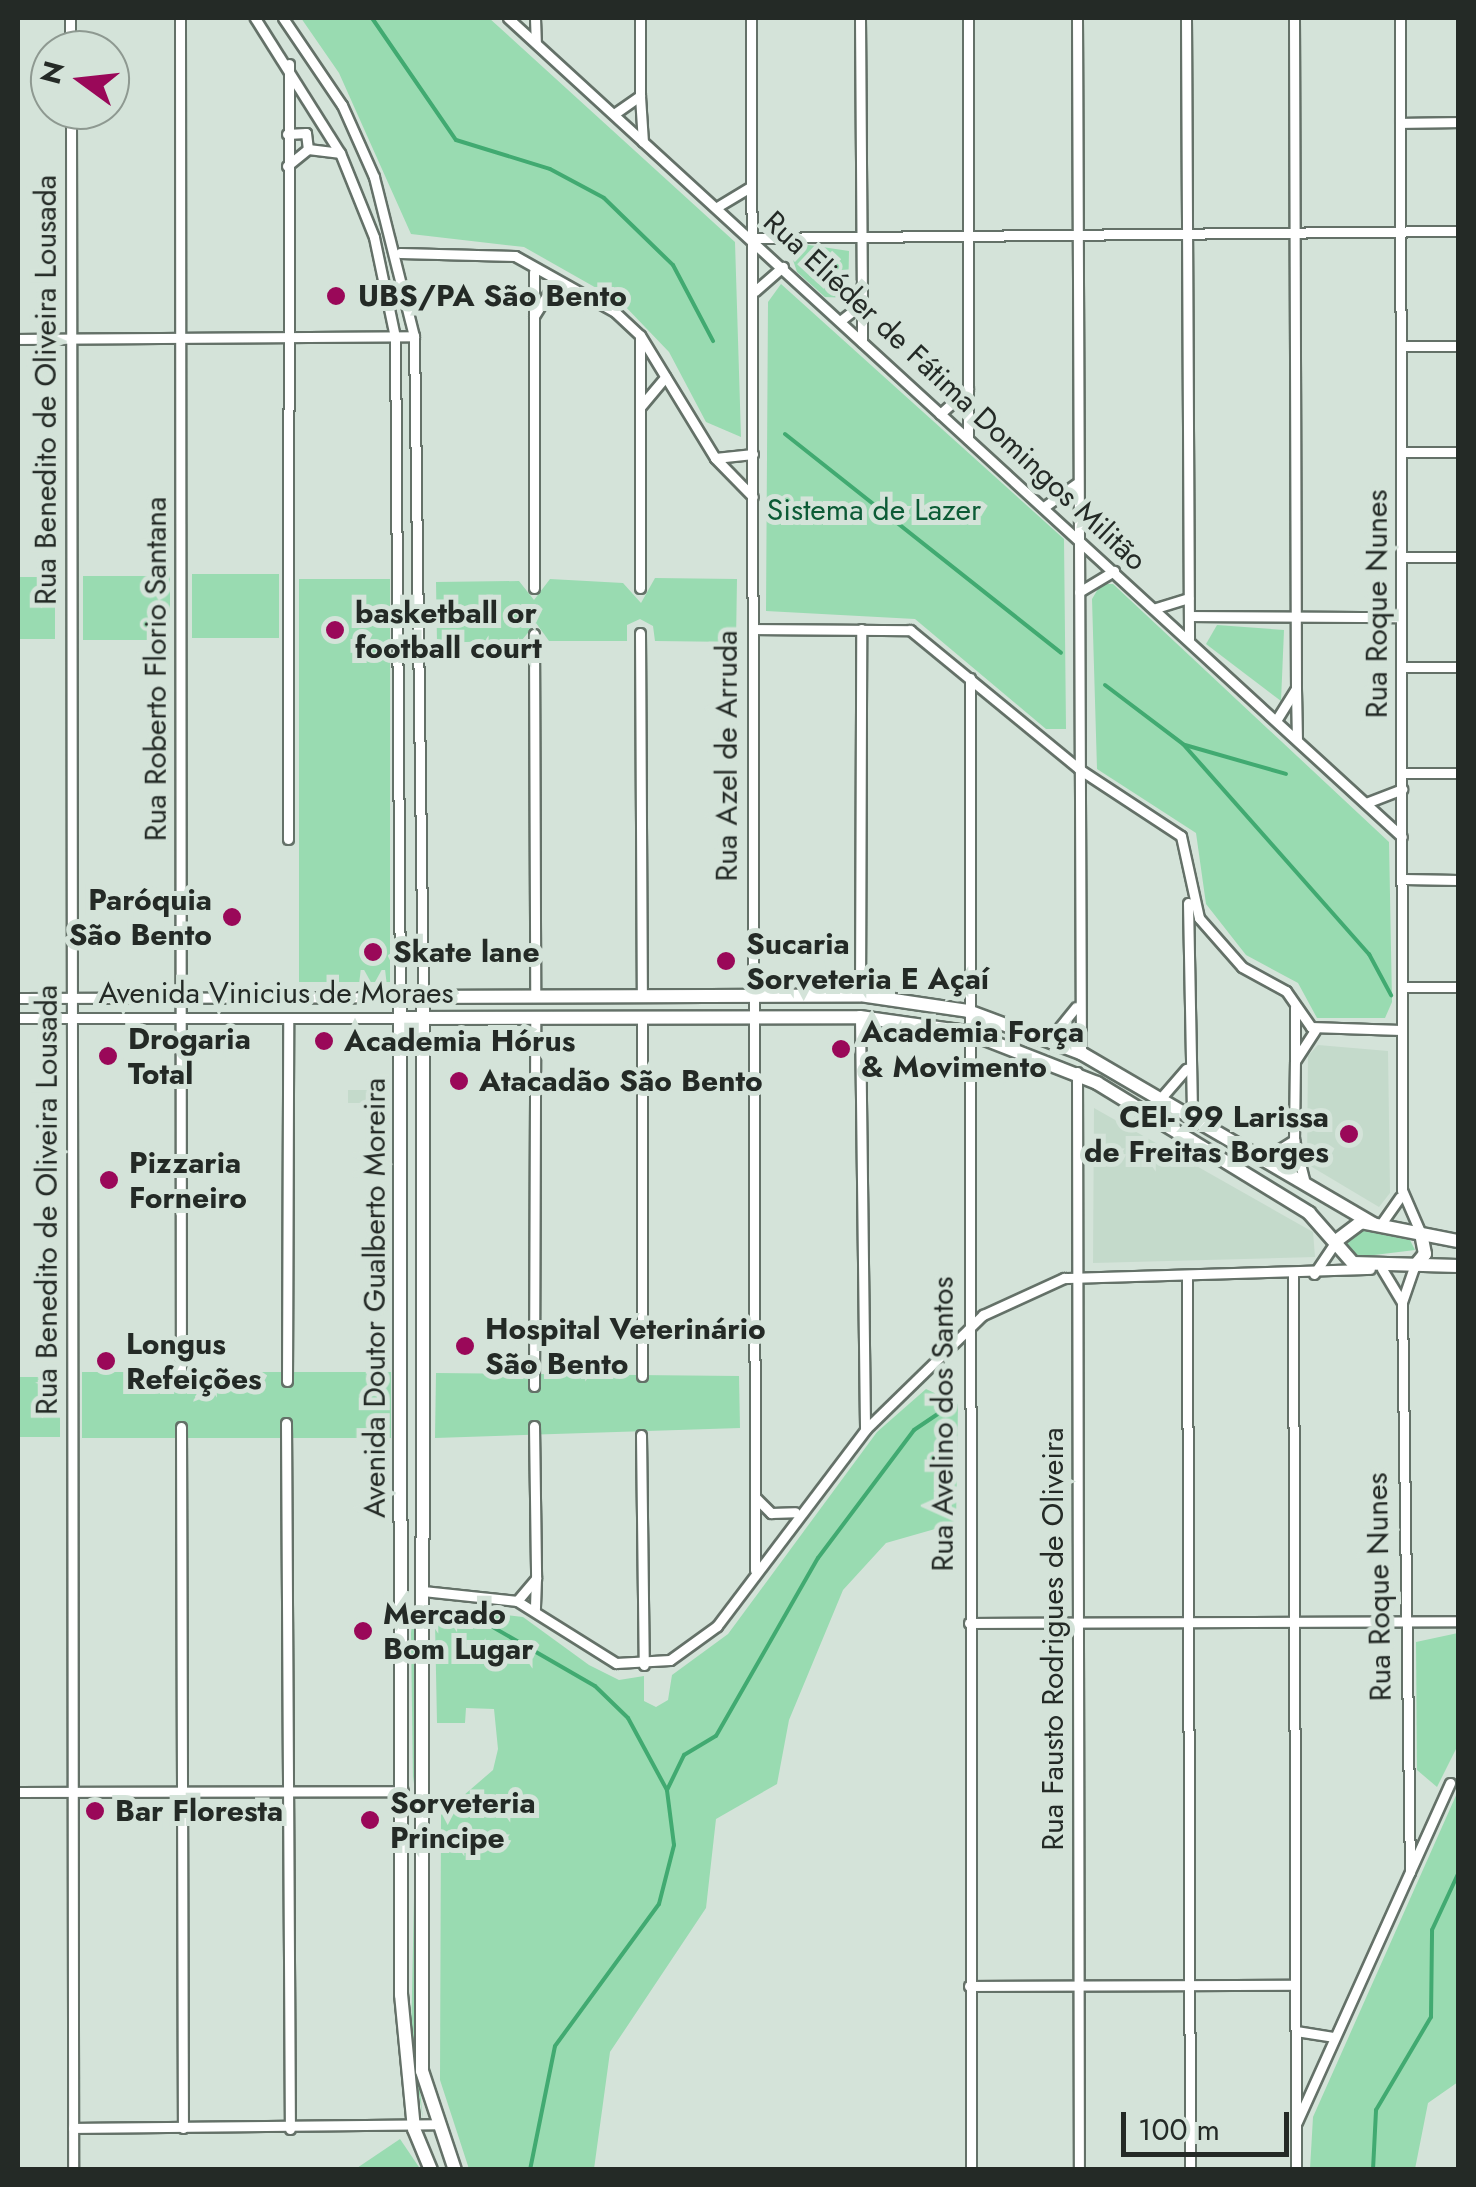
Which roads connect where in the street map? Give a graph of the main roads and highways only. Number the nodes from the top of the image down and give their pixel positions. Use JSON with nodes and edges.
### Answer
{"nodes":[{"id":1,"x":400,"y":996,"type":"joint"},
{"id":2,"x":422,"y":996,"type":"junction"},
{"id":3,"x":535,"y":996,"type":"junction"},
{"id":4,"x":535,"y":1017,"type":"junction"},
{"id":5,"x":400,"y":1018,"type":"junction"},
{"id":6,"x":422,"y":1018,"type":"junction"},
{"id":7,"x":1192,"y":1118,"type":"junction"},
{"id":8,"x":1182,"y":1135,"type":"junction"},
{"id":9,"x":1377,"y":1224,"type":"junction"},
{"id":10,"x":1421,"y":1234,"type":"junction"},
{"id":11,"x":1336,"y":1241,"type":"junction"},
{"id":12,"x":1458,"y":1241,"type":"edge"},
{"id":13,"x":1458,"y":1266,"type":"edge"},
{"id":14,"x":1414,"y":1267,"type":"junction"},
{"id":15,"x":402,"y":1592,"type":"junction"},
{"id":16,"x":423,"y":1592,"type":"junction"},
{"id":17,"x":403,"y":1791,"type":"junction"},
{"id":18,"x":424,"y":1791,"type":"junction"},
{"id":19,"x":431,"y":2170,"type":"edge"},
{"id":20,"x":454,"y":2170,"type":"edge"}],
"edges":[{"from":1,"to":2,"type":"main road","name":"Avenida Vinicius de Moraes"},
{"from":1,"to":5,"type":"main road","name":"Avenida Doutor Gualberto Moreira"},
{"from":2,"to":3,"type":"main road","name":"Avenida Vinicius de Moraes"},
{"from":2,"to":6,"type":"main road","name":"Avenida Doutor Gualberto Moreira"},
{"from":3,"to":4,"type":"main road"},
{"from":3,"to":7,"type":"main road","name":"Avenida Vinicius de Moraes"},
{"from":4,"to":6,"type":"main road","name":"Avenida Vinicius de Moraes"},
{"from":4,"to":8,"type":"main road","name":"Avenida Vinicius de Moraes"},
{"from":5,"to":6,"type":"main road","name":"Avenida Vinicius de Moraes"},
{"from":5,"to":15,"type":"main road","name":"Avenida Doutor Gualberto Moreira"},
{"from":6,"to":16,"type":"main road","name":"Avenida Doutor Gualberto Moreira"},
{"from":7,"to":8,"type":"main road"},
{"from":7,"to":9,"type":"main road","name":"Avenida Vinicius de Moraes"},
{"from":8,"to":11,"type":"main road","name":"Avenida Vinicius de Moraes"},
{"from":9,"to":10,"type":"main road","name":"Avenida Vinicius de Moraes"},
{"from":9,"to":11,"type":"main road"},
{"from":10,"to":12,"type":"main road","name":"Avenida Vinicius de Moraes"},
{"from":10,"to":14,"type":"main road","name":"Rua Roque Nunes"},
{"from":11,"to":14,"type":"main road","name":"Avenida Vinicius de Moraes"},
{"from":13,"to":14,"type":"main road"},
{"from":15,"to":16,"type":"main road"},
{"from":15,"to":17,"type":"main road","name":"Avenida Doutor Gualberto Moreira"},
{"from":16,"to":18,"type":"main road","name":"Avenida Doutor Gualberto Moreira"},
{"from":17,"to":18,"type":"main road"},
{"from":17,"to":19,"type":"main road","name":"Avenida Doutor Gualberto Moreira"},
{"from":18,"to":20,"type":"main road","name":"Avenida Doutor Gualberto Moreira"}]}
